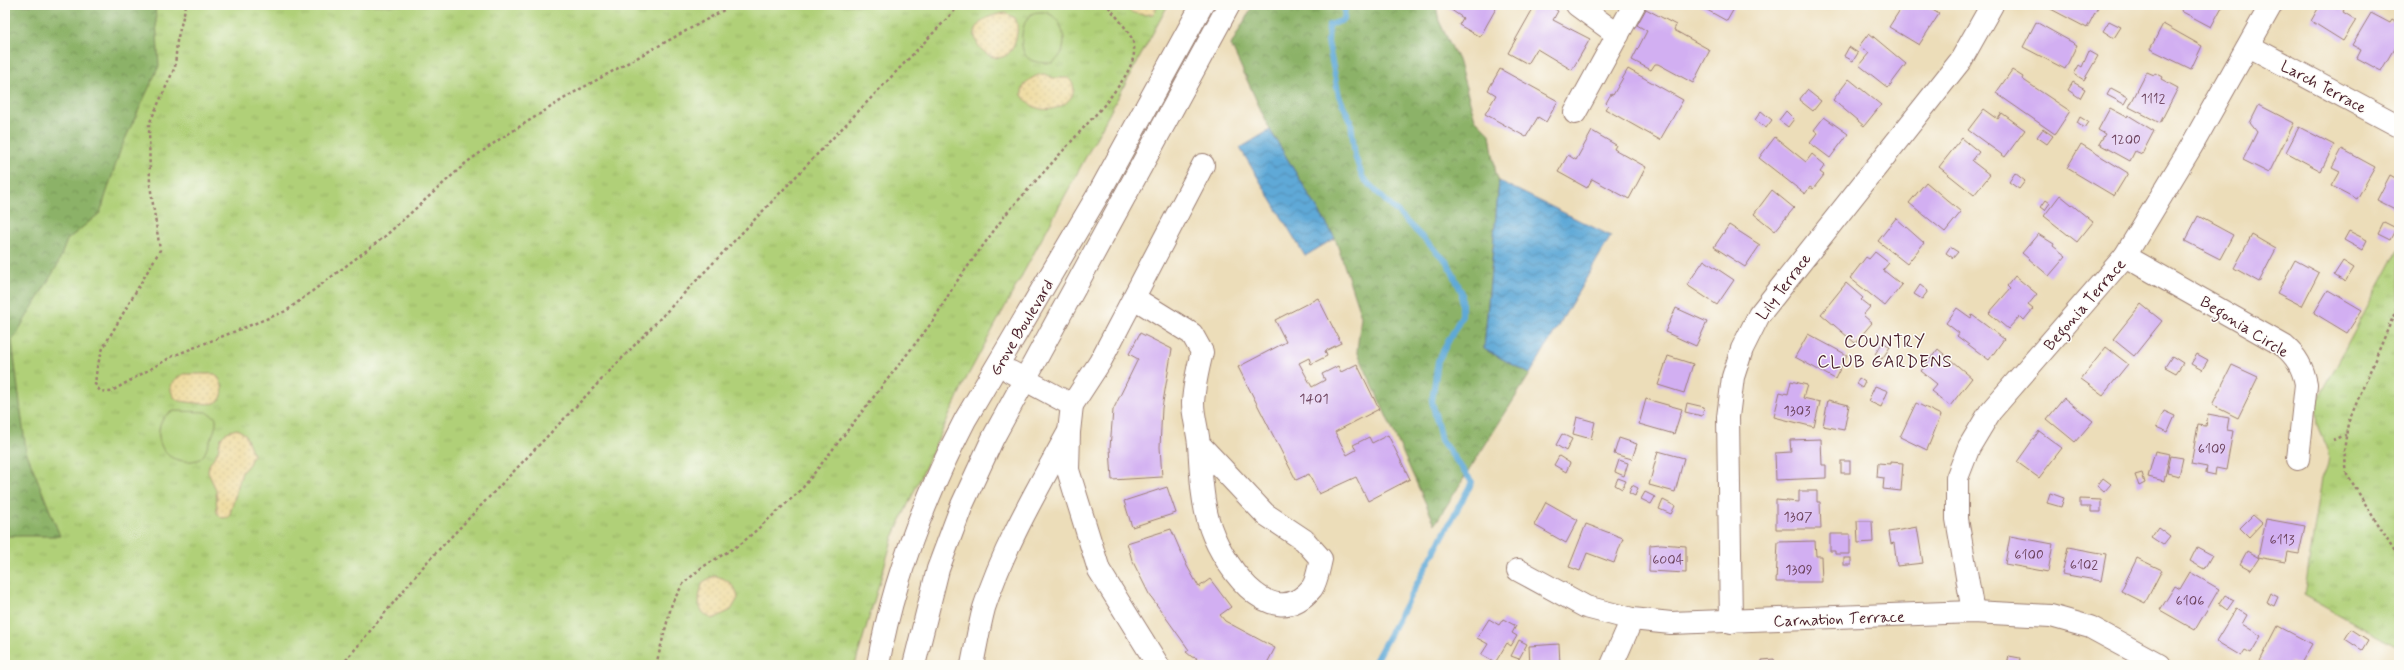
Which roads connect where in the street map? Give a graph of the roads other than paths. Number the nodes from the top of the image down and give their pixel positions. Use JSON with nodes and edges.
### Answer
{"nodes":[{"id":1,"x":1202,"y":5,"type":"edge"},
{"id":2,"x":1229,"y":5,"type":"edge"},
{"id":3,"x":1577,"y":5,"type":"edge"},
{"id":4,"x":1634,"y":5,"type":"edge"},
{"id":5,"x":1992,"y":5,"type":"edge"},
{"id":6,"x":2270,"y":5,"type":"edge"},
{"id":7,"x":1618,"y":35,"type":"junction"},
{"id":8,"x":2249,"y":46,"type":"junction"},
{"id":9,"x":1575,"y":113,"type":"dead end"},
{"id":10,"x":2399,"y":126,"type":"edge"},
{"id":11,"x":1204,"y":165,"type":"dead end"},
{"id":12,"x":2125,"y":256,"type":"junction"},
{"id":13,"x":1134,"y":298,"type":"junction"},
{"id":14,"x":998,"y":365,"type":"junction"},
{"id":15,"x":1024,"y":380,"type":"junction"},
{"id":16,"x":1072,"y":405,"type":"junction"},
{"id":17,"x":1069,"y":432,"type":"junction"},
{"id":18,"x":1199,"y":444,"type":"junction"},
{"id":19,"x":2298,"y":459,"type":"dead end"},
{"id":20,"x":1518,"y":570,"type":"dead end"},
{"id":21,"x":1973,"y":612,"type":"junction"},
{"id":22,"x":1632,"y":619,"type":"junction"},
{"id":23,"x":1731,"y":622,"type":"junction"},
{"id":24,"x":878,"y":665,"type":"edge"},
{"id":25,"x":914,"y":665,"type":"edge"},
{"id":26,"x":972,"y":665,"type":"edge"},
{"id":27,"x":1158,"y":665,"type":"edge"},
{"id":28,"x":1612,"y":665,"type":"edge"},
{"id":29,"x":2160,"y":665,"type":"edge"}],
"edges":[{"from":1,"to":14,"type":"street","name":"Grove Boulevard"},
{"from":2,"to":15,"type":"street","name":"Grove Boulevard"},
{"from":3,"to":7,"type":"street"},
{"from":4,"to":7,"type":"street"},
{"from":5,"to":23,"type":"street","name":"Lily Terrace"},
{"from":6,"to":8,"type":"street","name":"Begonia Terrace"},
{"from":7,"to":9,"type":"street"},
{"from":8,"to":10,"type":"street","name":"Larch Terrace"},
{"from":8,"to":12,"type":"street","name":"Begonia Terrace"},
{"from":11,"to":13,"type":"street"},
{"from":12,"to":19,"type":"street","name":"Begonia Circle"},
{"from":12,"to":21,"type":"street","name":"Begonia Terrace"},
{"from":13,"to":16,"type":"street"},
{"from":13,"to":18,"type":"street"},
{"from":14,"to":15,"type":"street"},
{"from":14,"to":24,"type":"street","name":"Grove Boulevard"},
{"from":15,"to":16,"type":"street"},
{"from":15,"to":25,"type":"street","name":"Grove Boulevard"},
{"from":16,"to":17,"type":"street"},
{"from":17,"to":26,"type":"street"},
{"from":17,"to":27,"type":"street"},
{"from":18,"to":18,"type":"street"},
{"from":20,"to":22,"type":"street","name":"Carnation Terrace"},
{"from":21,"to":23,"type":"street","name":"Carnation Terrace"},
{"from":21,"to":29,"type":"street","name":"Carnation Terrace"},
{"from":22,"to":23,"type":"street","name":"Carnation Terrace"},
{"from":22,"to":28,"type":"street"}]}
